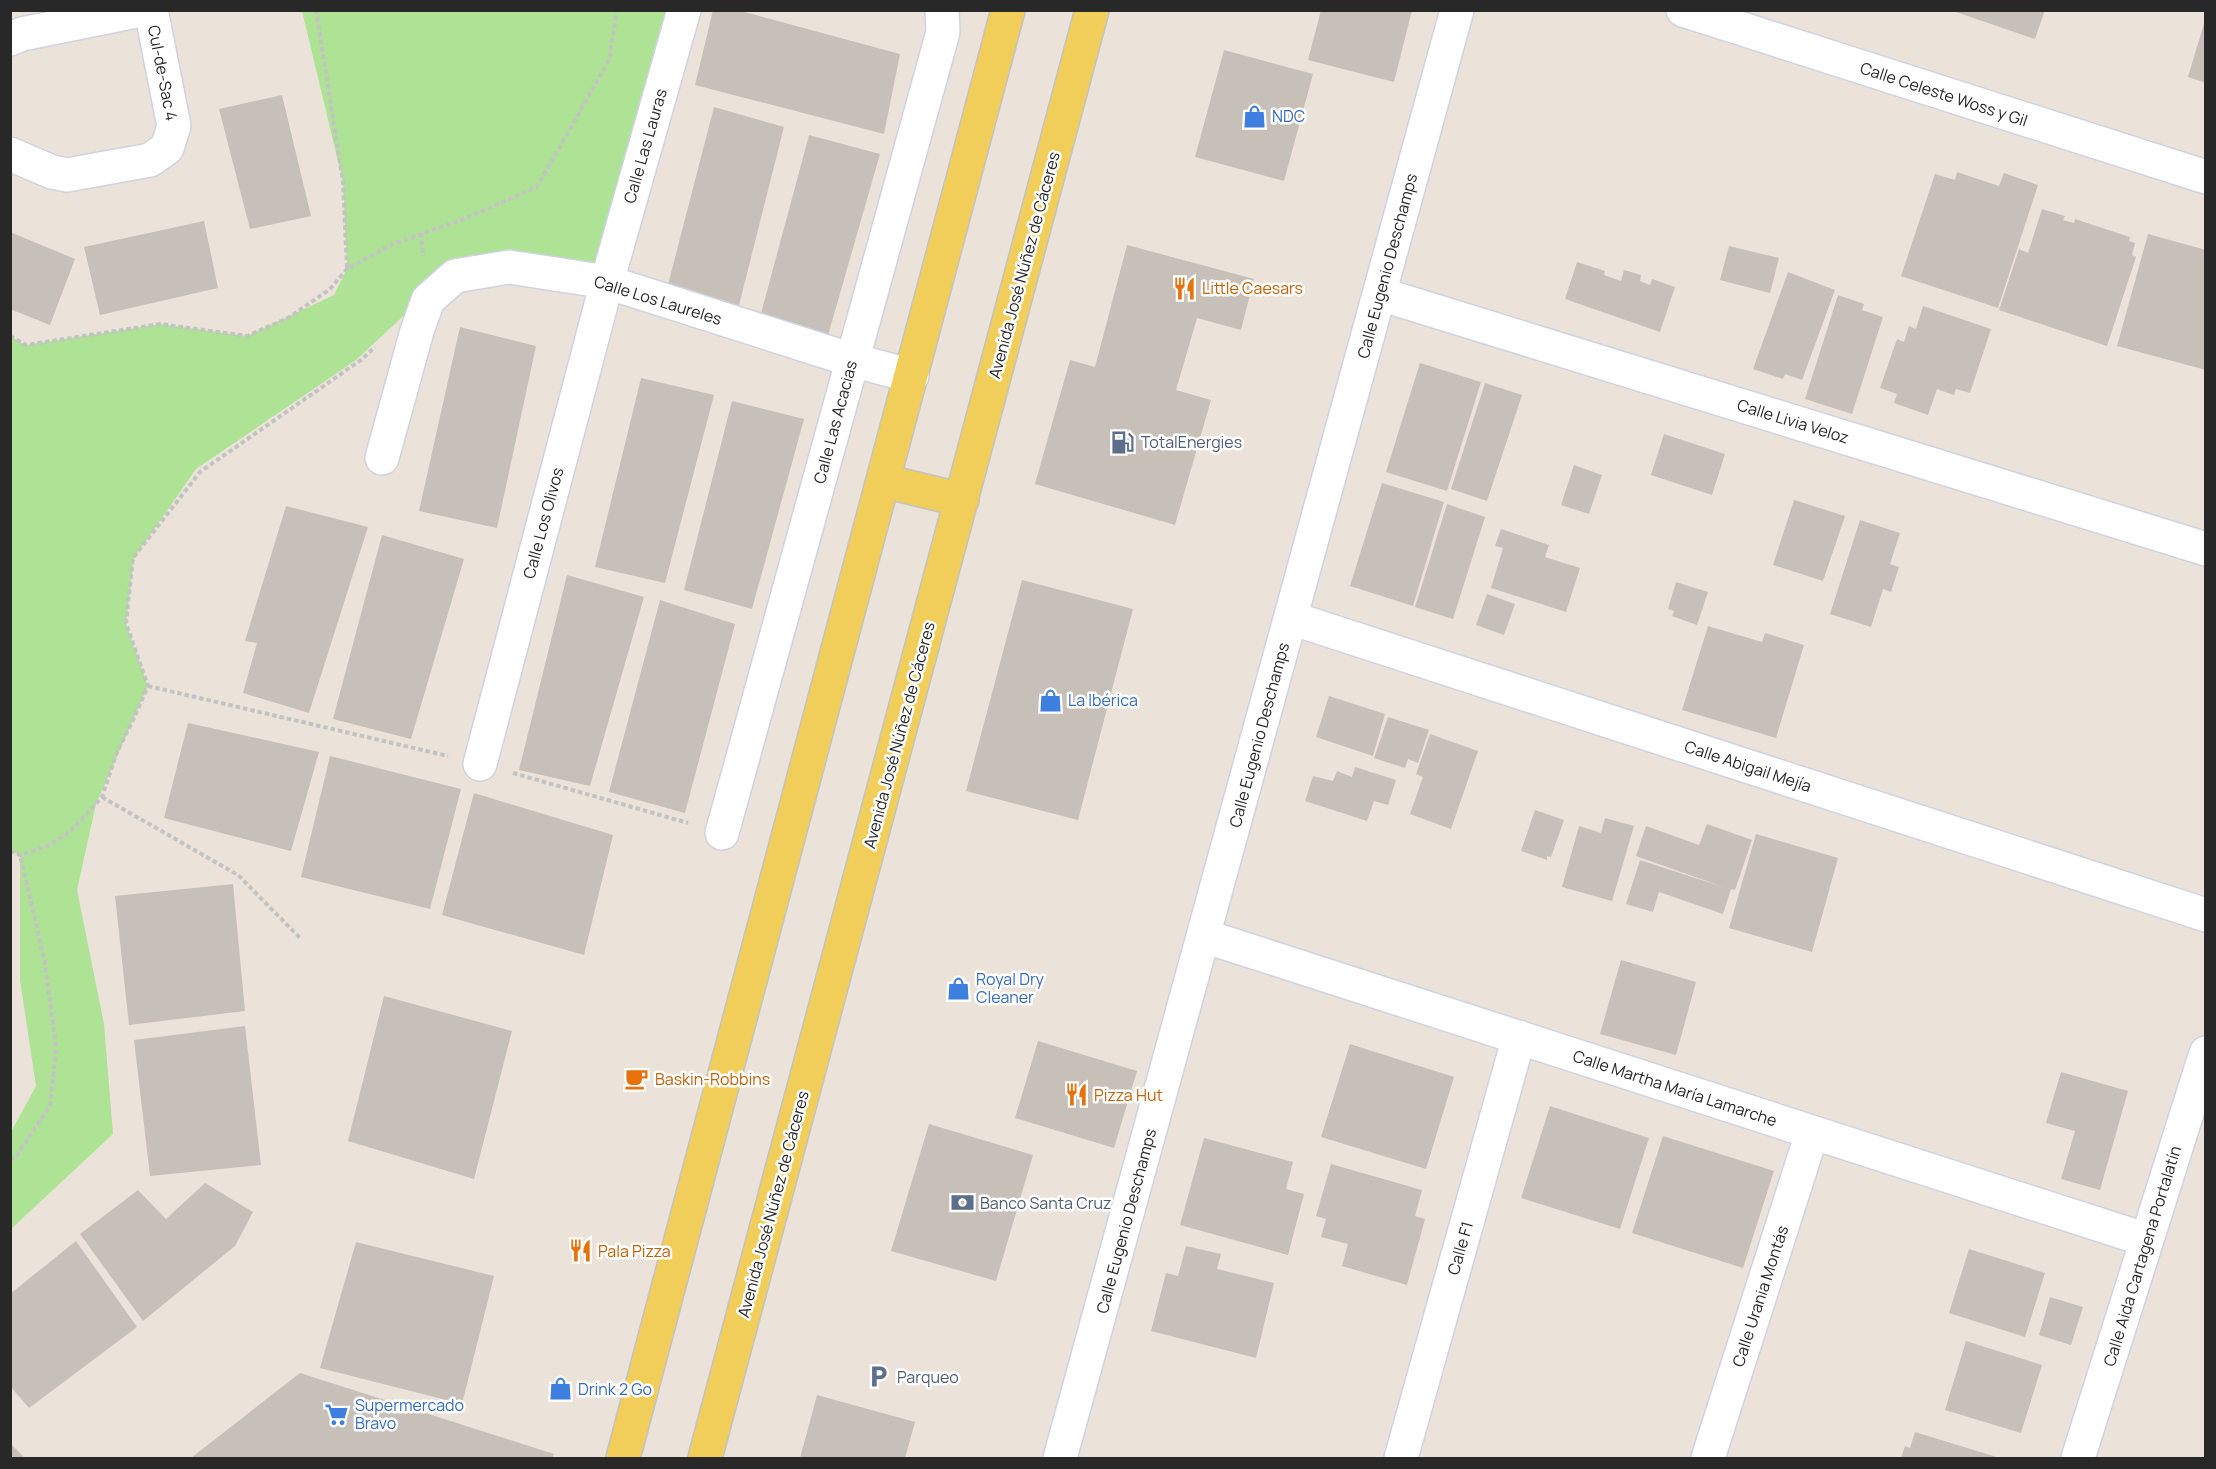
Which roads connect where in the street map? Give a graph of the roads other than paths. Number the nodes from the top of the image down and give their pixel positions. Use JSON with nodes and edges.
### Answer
{"nodes":[{"id":1,"x":141,"y":10,"type":"edge"},
{"id":2,"x":151,"y":10,"type":"edge"},
{"id":3,"x":684,"y":10,"type":"edge"},
{"id":4,"x":942,"y":10,"type":"edge"},
{"id":5,"x":1008,"y":10,"type":"edge"},
{"id":6,"x":1092,"y":10,"type":"edge"},
{"id":7,"x":1457,"y":10,"type":"edge"},
{"id":8,"x":1683,"y":10,"type":"edge"},
{"id":9,"x":10,"y":39,"type":"edge"},
{"id":10,"x":10,"y":154,"type":"edge"},
{"id":11,"x":2205,"y":177,"type":"edge"},
{"id":12,"x":607,"y":282,"type":"junction"},
{"id":13,"x":1380,"y":294,"type":"junction"},
{"id":14,"x":852,"y":360,"type":"junction"},
{"id":15,"x":912,"y":376,"type":"junction"},
{"id":16,"x":382,"y":458,"type":"dead end"},
{"id":17,"x":884,"y":481,"type":"junction"},
{"id":18,"x":962,"y":500,"type":"junction"},
{"id":19,"x":2205,"y":549,"type":"edge"},
{"id":20,"x":1291,"y":618,"type":"junction"},
{"id":21,"x":480,"y":764,"type":"dead end"},
{"id":22,"x":722,"y":833,"type":"dead end"},
{"id":23,"x":2205,"y":915,"type":"edge"},
{"id":24,"x":1204,"y":936,"type":"junction"},
{"id":25,"x":1519,"y":1038,"type":"junction"},
{"id":26,"x":2205,"y":1053,"type":"edge"},
{"id":27,"x":1812,"y":1132,"type":"junction"},
{"id":28,"x":2147,"y":1240,"type":"junction"},
{"id":29,"x":623,"y":1458,"type":"edge"},
{"id":30,"x":705,"y":1458,"type":"edge"},
{"id":31,"x":1060,"y":1458,"type":"edge"},
{"id":32,"x":1401,"y":1458,"type":"edge"},
{"id":33,"x":1708,"y":1458,"type":"edge"},
{"id":34,"x":2078,"y":1458,"type":"edge"}],
"edges":[{"from":1,"to":9,"type":"street","name":"Cul-de-Sac 4"},
{"from":2,"to":10,"type":"street","name":"Cul-de-Sac 4"},
{"from":3,"to":12,"type":"street","name":"Calle Las Lauras"},
{"from":4,"to":14,"type":"street","name":"Calle Las Acacias"},
{"from":5,"to":15,"type":"main road"},
{"from":6,"to":18,"type":"main road","name":"Avenida José Núñez de Cáceres"},
{"from":7,"to":13,"type":"street","name":"Calle Eugenio Deschamps"},
{"from":8,"to":11,"type":"street","name":"Calle Celeste Woss y Gil"},
{"from":12,"to":14,"type":"street","name":"Calle Los Laureles"},
{"from":12,"to":16,"type":"street","name":"Calle Los Laureles"},
{"from":12,"to":21,"type":"street","name":"Calle Los Olivos"},
{"from":13,"to":19,"type":"street","name":"Calle Livia Veloz"},
{"from":13,"to":20,"type":"street","name":"Calle Eugenio Deschamps"},
{"from":14,"to":15,"type":"street","name":"Calle Los Laureles"},
{"from":14,"to":22,"type":"street","name":"Calle Las Acacias"},
{"from":15,"to":17,"type":"main road"},
{"from":17,"to":18,"type":"main road"},
{"from":17,"to":29,"type":"main road"},
{"from":18,"to":30,"type":"main road","name":"Avenida José Núñez de Cáceres"},
{"from":20,"to":23,"type":"street","name":"Calle Abigail Mejía"},
{"from":20,"to":24,"type":"street","name":"Calle Eugenio Deschamps"},
{"from":24,"to":25,"type":"street","name":"Calle Martha María Lamarche"},
{"from":24,"to":31,"type":"street","name":"Calle Eugenio Deschamps"},
{"from":25,"to":27,"type":"street","name":"Calle Martha María Lamarche"},
{"from":25,"to":32,"type":"street","name":"Calle F1"},
{"from":26,"to":28,"type":"street","name":"Calle Aida Cartagena Portalatín"},
{"from":27,"to":28,"type":"street","name":"Calle Martha María Lamarche"},
{"from":27,"to":33,"type":"street","name":"Calle Urania Montás"},
{"from":28,"to":34,"type":"street","name":"Calle Aida Cartagena Portalatín"}]}
